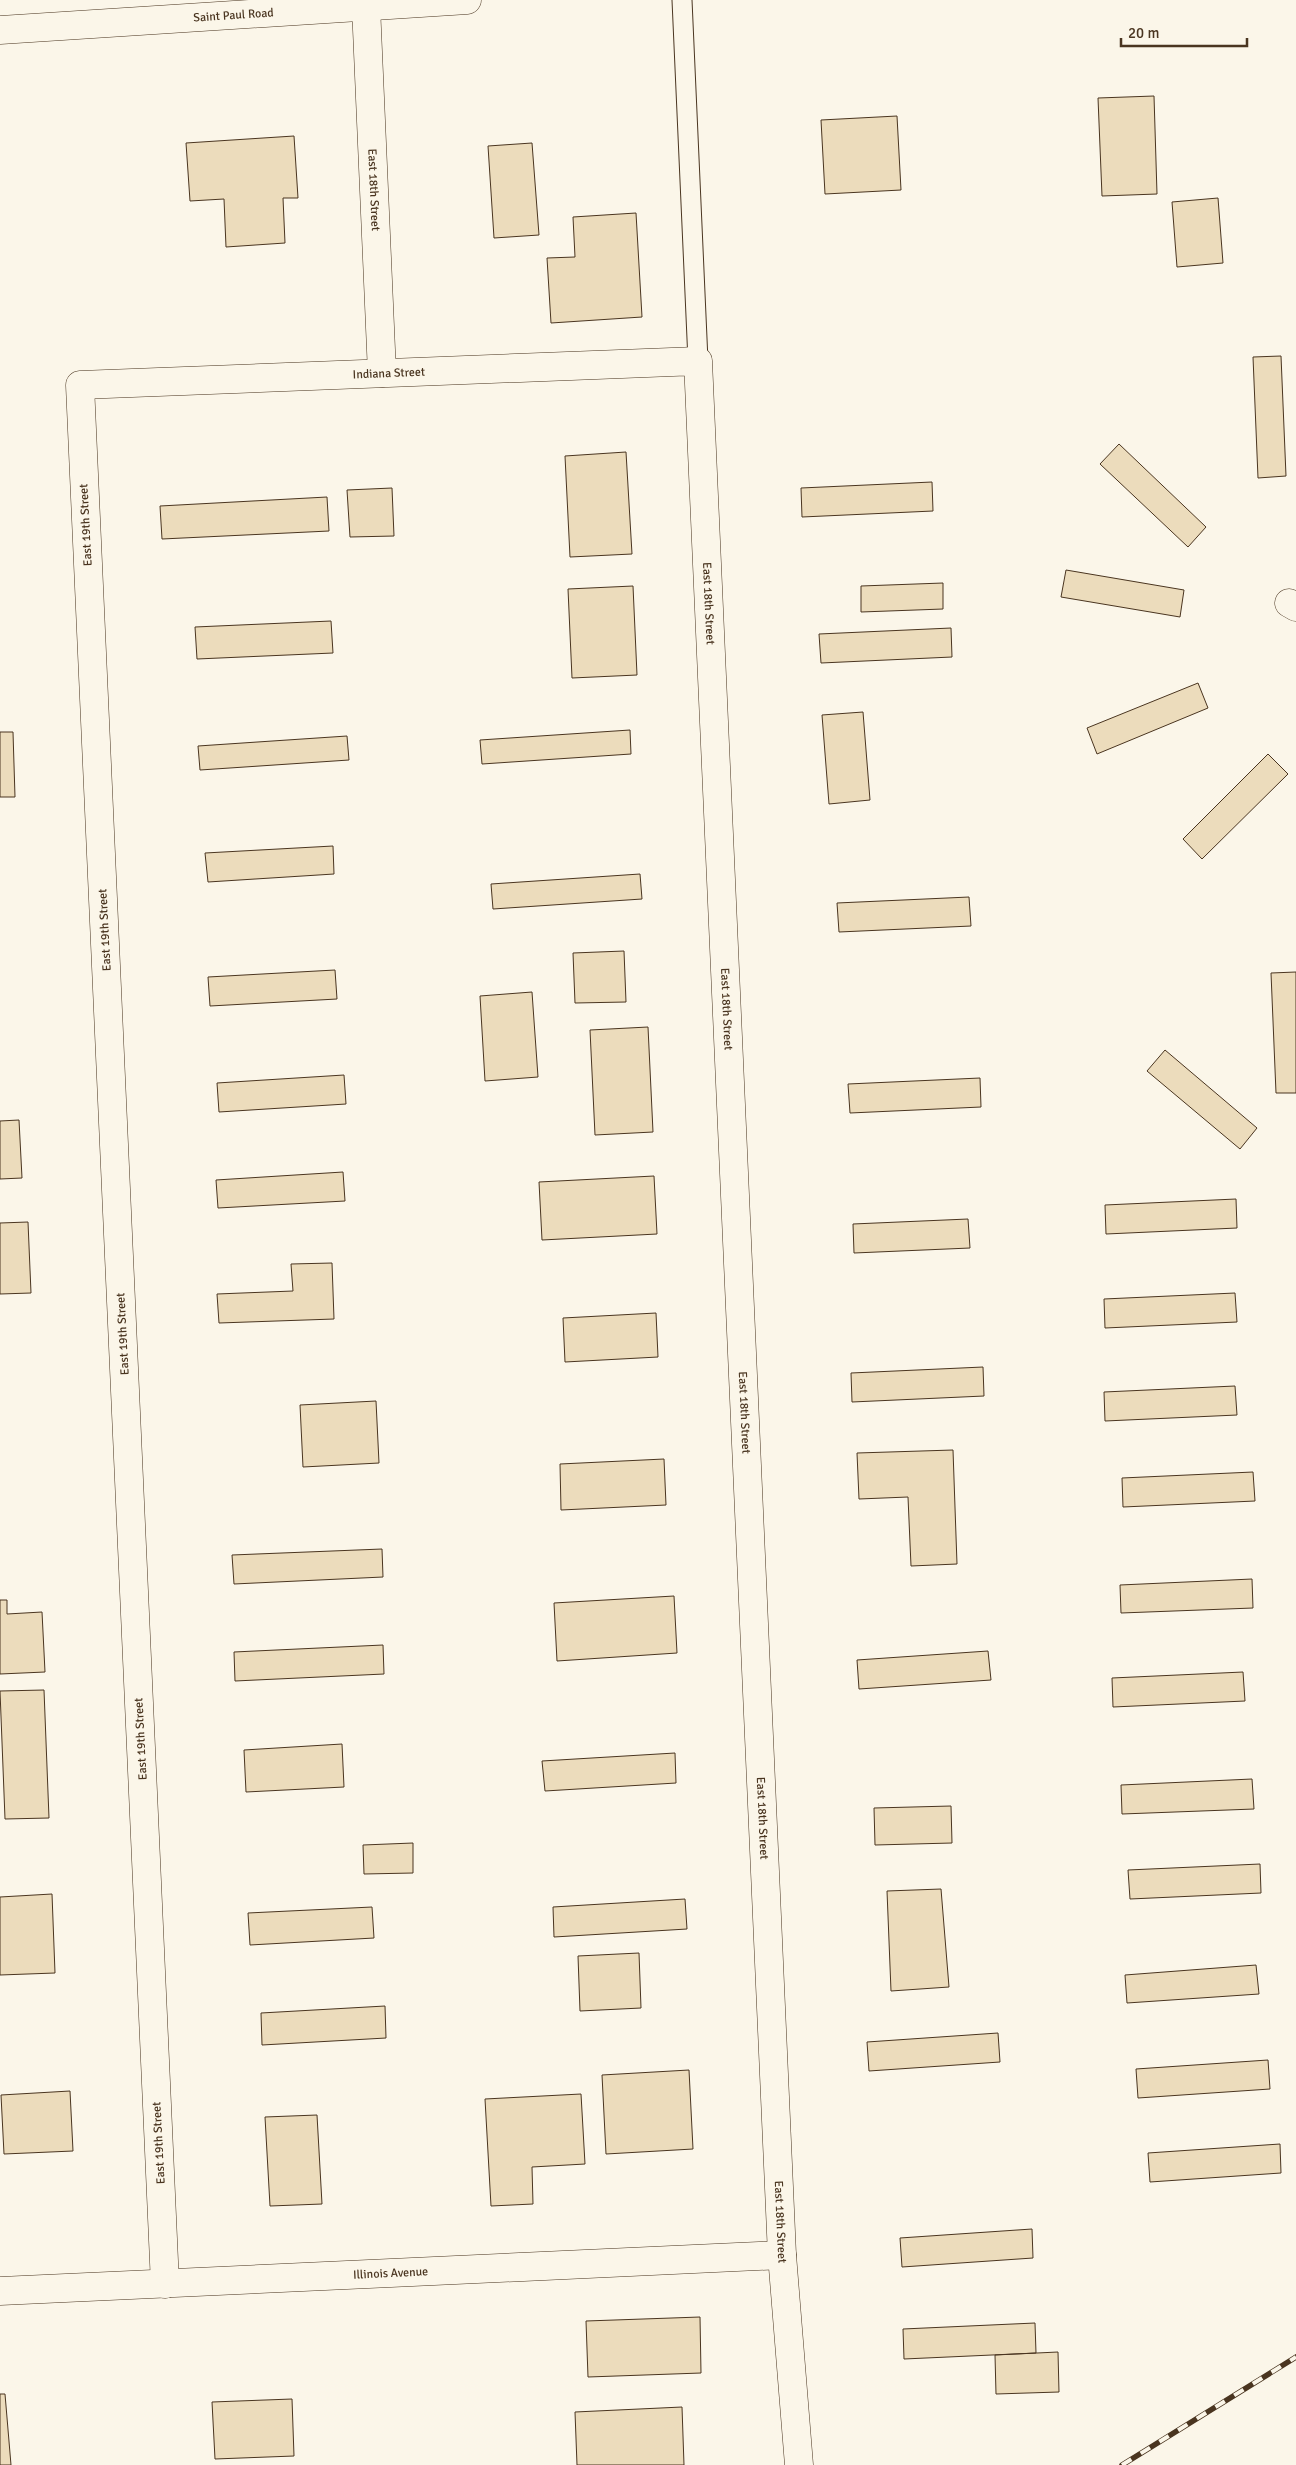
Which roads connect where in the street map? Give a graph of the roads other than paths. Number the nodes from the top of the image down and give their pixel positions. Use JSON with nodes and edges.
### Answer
{"nodes":[{"id":1,"x":467,"y":0,"type":"edge"},
{"id":2,"x":682,"y":0,"type":"edge"},
{"id":3,"x":366,"y":6,"type":"junction"},
{"id":4,"x":0,"y":30,"type":"edge"},
{"id":5,"x":698,"y":361,"type":"junction"},
{"id":6,"x":382,"y":373,"type":"junction"},
{"id":7,"x":80,"y":385,"type":"joint"},
{"id":8,"x":782,"y":2255,"type":"junction"},
{"id":9,"x":165,"y":2284,"type":"junction"},
{"id":10,"x":0,"y":2292,"type":"edge"},
{"id":11,"x":798,"y":2465,"type":"edge"}],
"edges":[{"from":1,"to":3,"type":"street","name":"Saint Paul Road"},
{"from":2,"to":5,"type":"lane"},
{"from":3,"to":4,"type":"street","name":"Saint Paul Road"},
{"from":3,"to":6,"type":"street","name":"East 18th Street"},
{"from":5,"to":6,"type":"street","name":"Indiana Street"},
{"from":5,"to":8,"type":"street","name":"East 18th Street"},
{"from":6,"to":7,"type":"street","name":"Indiana Street"},
{"from":7,"to":9,"type":"street","name":"East 19th Street"},
{"from":8,"to":9,"type":"street","name":"Illinois Avenue"},
{"from":8,"to":11,"type":"street","name":"East 18th Street"},
{"from":9,"to":10,"type":"street","name":"Illinois Avenue"}]}
